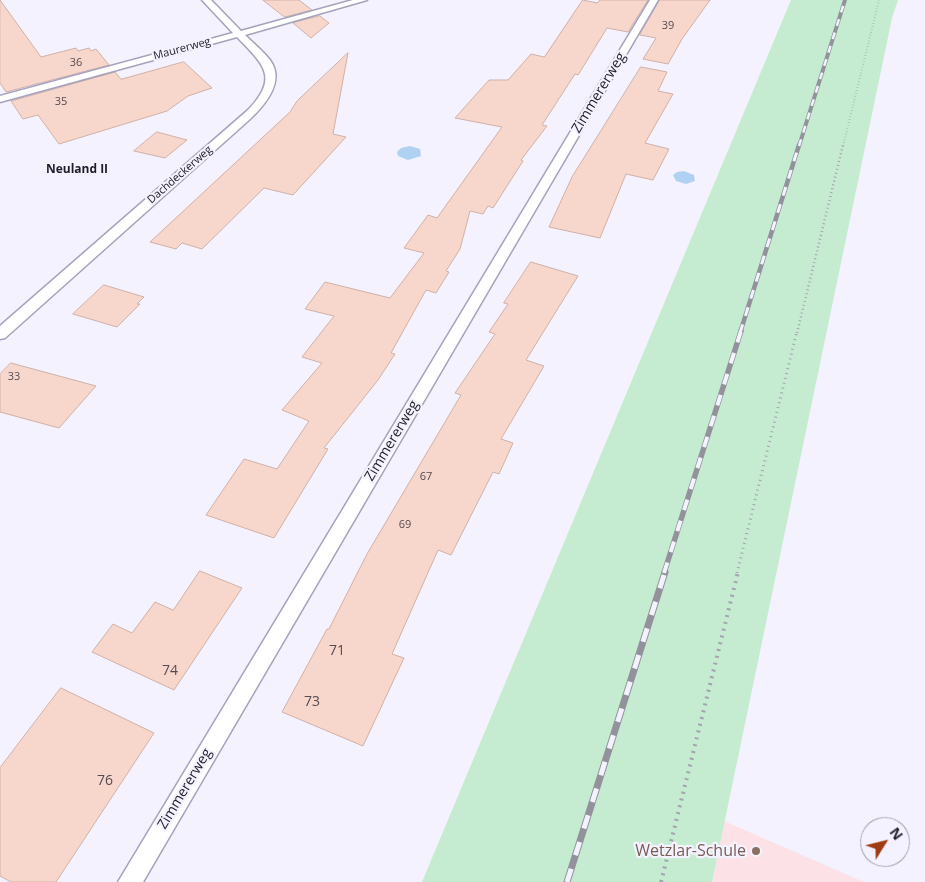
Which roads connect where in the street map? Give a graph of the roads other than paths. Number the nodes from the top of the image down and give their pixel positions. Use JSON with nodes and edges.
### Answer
{"nodes":[{"id":1,"x":206,"y":0,"type":"edge"},
{"id":2,"x":363,"y":0,"type":"edge"},
{"id":3,"x":654,"y":0,"type":"edge"},
{"id":4,"x":240,"y":33,"type":"junction"},
{"id":5,"x":0,"y":99,"type":"edge"},
{"id":6,"x":0,"y":334,"type":"edge"},
{"id":7,"x":130,"y":882,"type":"edge"}],
"edges":[{"from":1,"to":4,"type":"lane","name":"Dachdeckerweg"},
{"from":2,"to":4,"type":"lane","name":"Maurerweg"},
{"from":3,"to":7,"type":"lane","name":"Zimmererweg"},
{"from":4,"to":5,"type":"lane","name":"Maurerweg"},
{"from":4,"to":6,"type":"lane","name":"Dachdeckerweg"}]}
